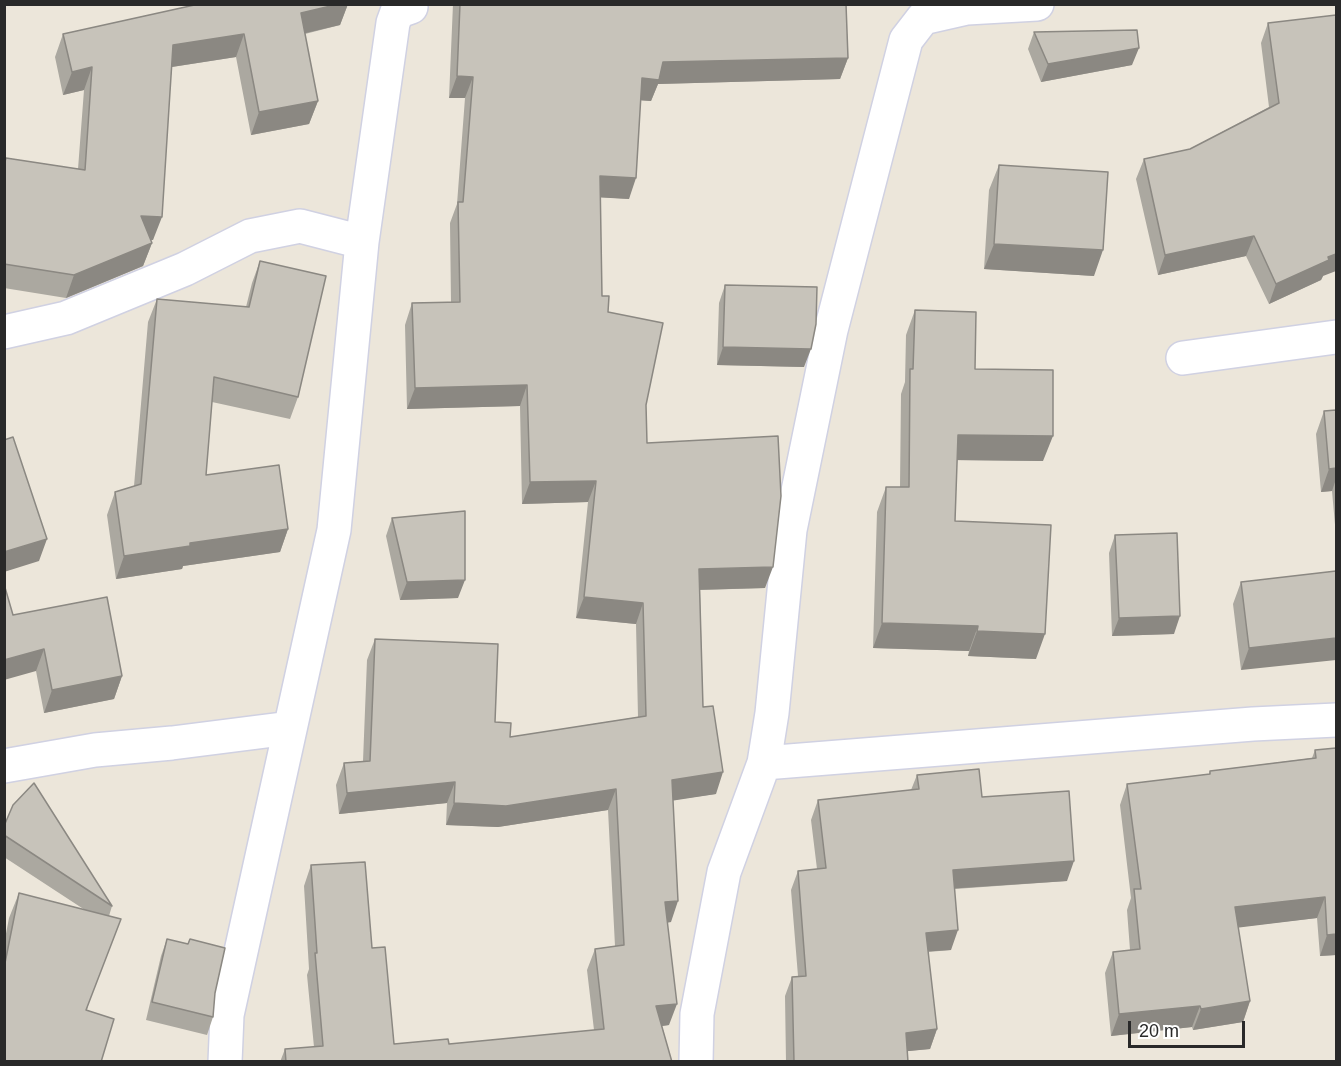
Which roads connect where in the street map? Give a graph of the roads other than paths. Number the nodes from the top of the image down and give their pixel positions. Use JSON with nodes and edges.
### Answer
{"nodes":[{"id":1,"x":1037,"y":4,"type":"edge"},
{"id":2,"x":411,"y":7,"type":"dead end"},
{"id":3,"x":362,"y":242,"type":"junction"},
{"id":4,"x":4,"y":332,"type":"edge"},
{"id":5,"x":1336,"y":337,"type":"edge"},
{"id":6,"x":1183,"y":358,"type":"dead end"},
{"id":7,"x":1336,"y":720,"type":"edge"},
{"id":8,"x":290,"y":728,"type":"junction"},
{"id":9,"x":764,"y":764,"type":"junction"},
{"id":10,"x":4,"y":766,"type":"edge"},
{"id":11,"x":225,"y":1062,"type":"edge"},
{"id":12,"x":696,"y":1062,"type":"edge"}],
"edges":[{"from":1,"to":9,"type":"street"},
{"from":2,"to":3,"type":"street"},
{"from":3,"to":4,"type":"street"},
{"from":3,"to":8,"type":"street"},
{"from":5,"to":6,"type":"street"},
{"from":7,"to":9,"type":"street"},
{"from":8,"to":10,"type":"street"},
{"from":8,"to":11,"type":"street"},
{"from":9,"to":12,"type":"street"}]}
